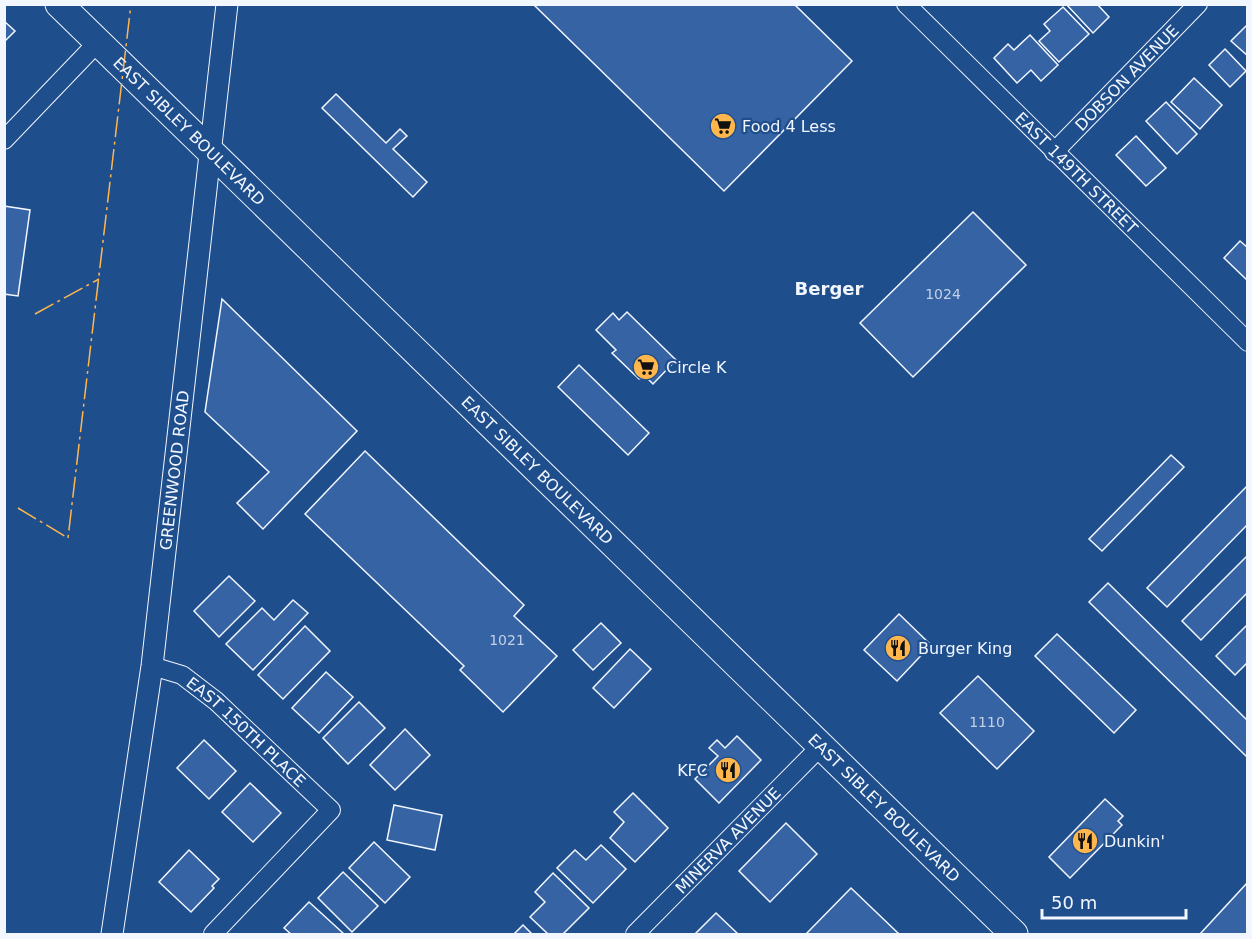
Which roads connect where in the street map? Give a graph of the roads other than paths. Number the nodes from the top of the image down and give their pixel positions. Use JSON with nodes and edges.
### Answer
{"nodes":[{"id":1,"x":59,"y":4,"type":"edge"},
{"id":2,"x":227,"y":4,"type":"edge"},
{"id":3,"x":906,"y":4,"type":"edge"},
{"id":4,"x":1198,"y":4,"type":"edge"},
{"id":5,"x":98,"y":42,"type":"junction"},
{"id":6,"x":4,"y":140,"type":"edge"},
{"id":7,"x":210,"y":152,"type":"junction"},
{"id":8,"x":1054,"y":152,"type":"junction"},
{"id":9,"x":1248,"y":342,"type":"edge"},
{"id":10,"x":152,"y":666,"type":"junction"},
{"id":11,"x":821,"y":746,"type":"junction"},
{"id":12,"x":112,"y":934,"type":"edge"},
{"id":13,"x":213,"y":934,"type":"edge"},
{"id":14,"x":635,"y":934,"type":"edge"},
{"id":15,"x":1014,"y":934,"type":"edge"}],
"edges":[{"from":1,"to":5,"type":"main road","name":"EAST SIBLEY BOULEVARD"},
{"from":2,"to":7,"type":"street","name":"GREENWOOD ROAD"},
{"from":3,"to":8,"type":"street","name":"EAST 149TH STREET"},
{"from":4,"to":8,"type":"street","name":"DOBSON AVENUE"},
{"from":5,"to":6,"type":"street"},
{"from":5,"to":7,"type":"main road","name":"EAST SIBLEY BOULEVARD"},
{"from":7,"to":10,"type":"street","name":"GREENWOOD ROAD"},
{"from":7,"to":11,"type":"main road","name":"EAST SIBLEY BOULEVARD"},
{"from":8,"to":9,"type":"street","name":"EAST 149TH STREET"},
{"from":10,"to":12,"type":"street","name":"GREENWOOD ROAD"},
{"from":10,"to":13,"type":"street","name":"EAST 150TH PLACE"},
{"from":11,"to":14,"type":"street","name":"MINERVA AVENUE"},
{"from":11,"to":15,"type":"main road","name":"EAST SIBLEY BOULEVARD"}]}
